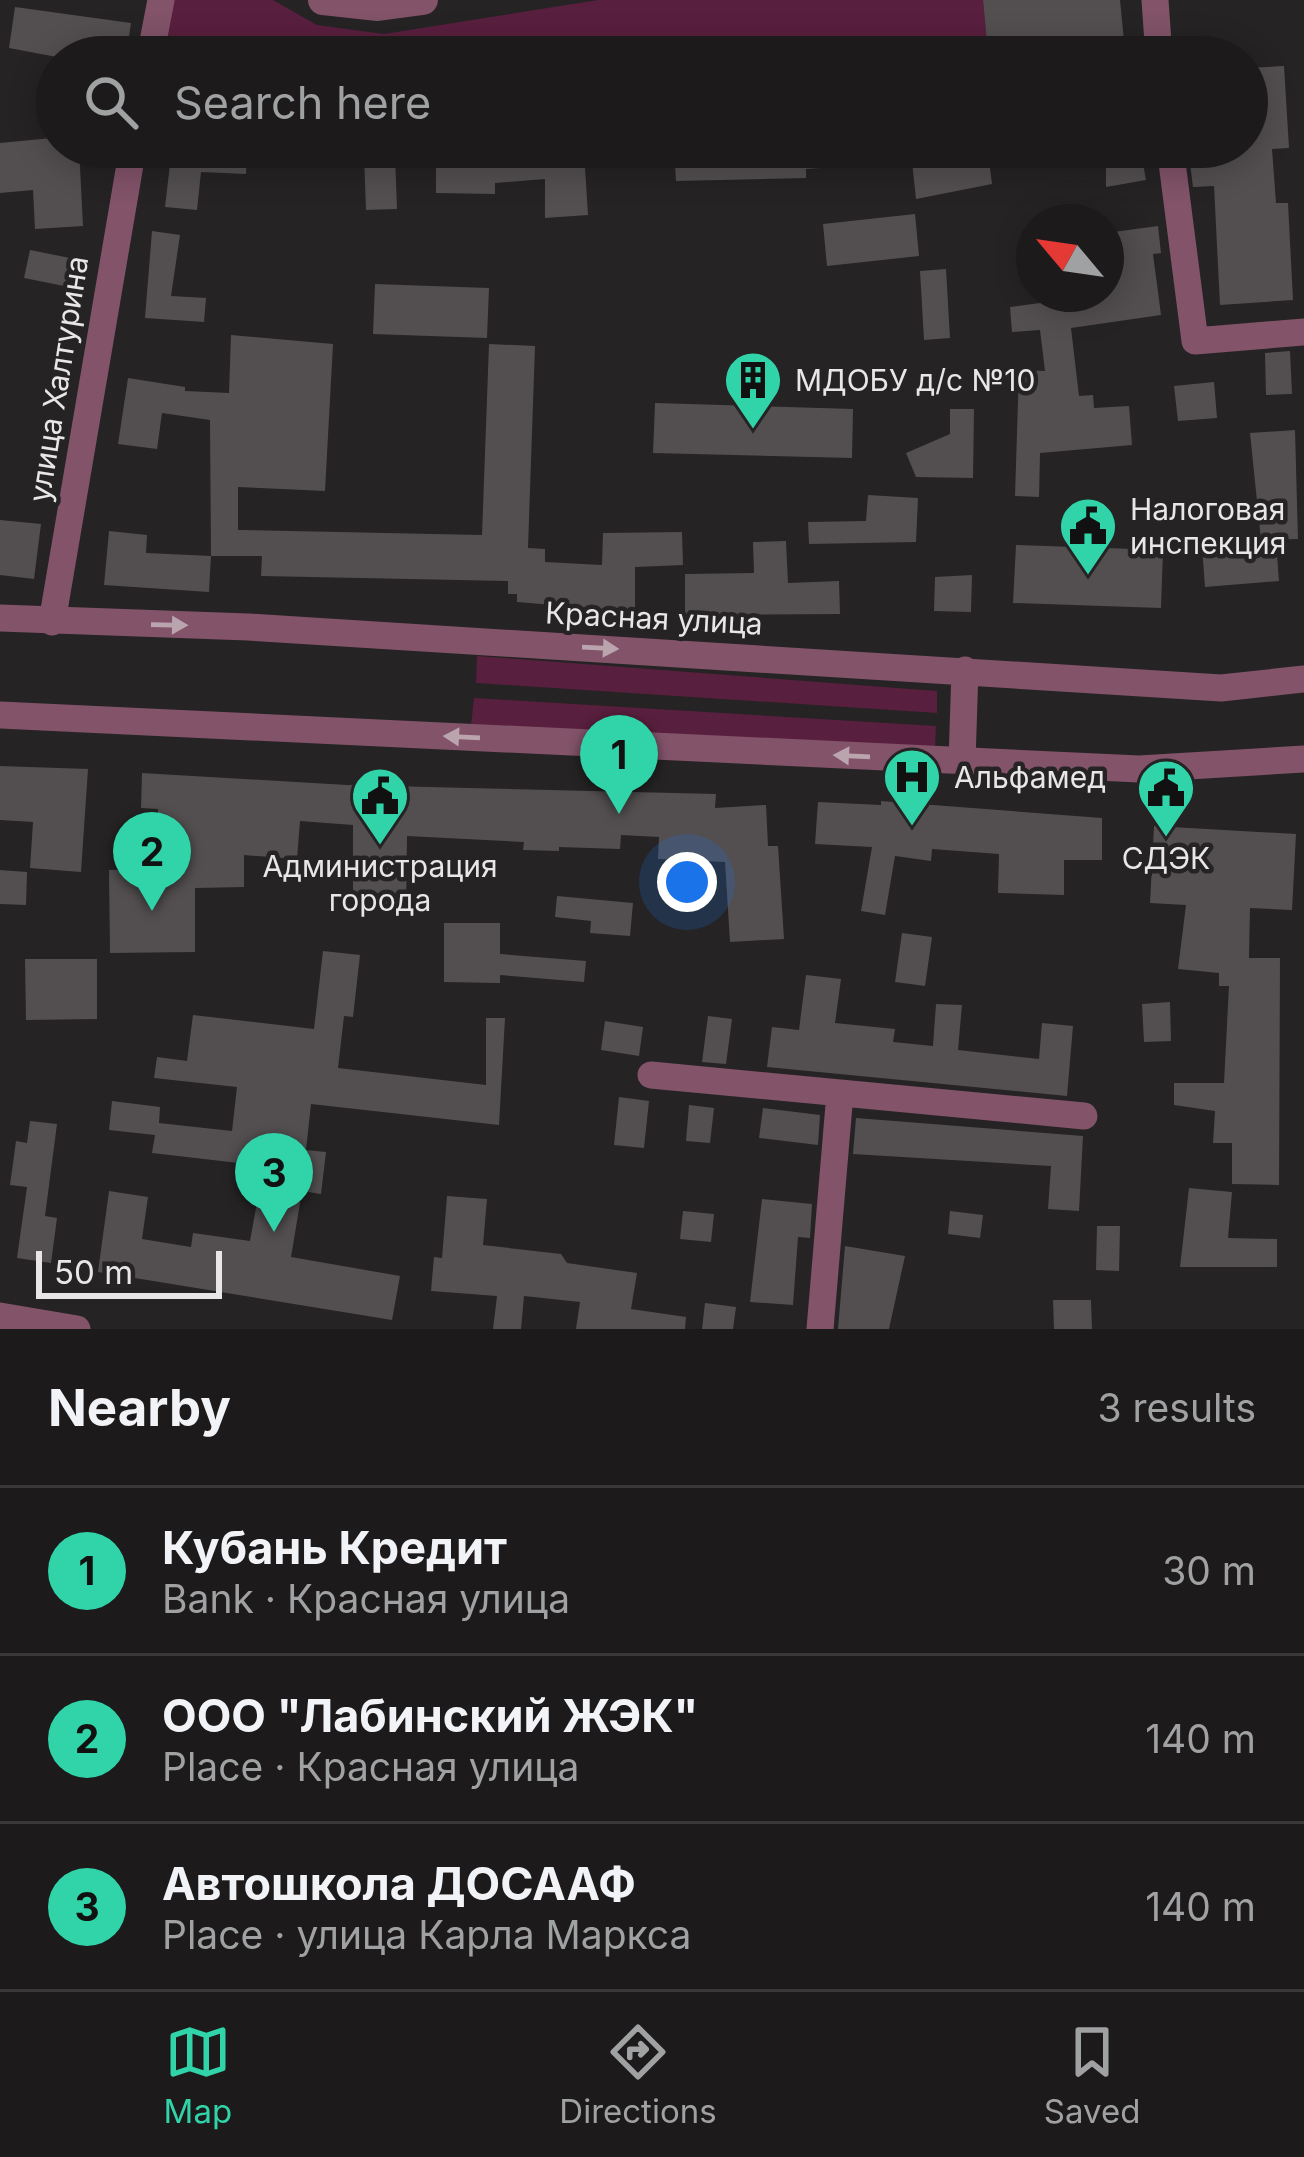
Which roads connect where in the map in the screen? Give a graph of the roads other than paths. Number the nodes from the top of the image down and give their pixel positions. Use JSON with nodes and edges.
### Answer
{"nodes":[{"id":1,"x":161,"y":0,"type":"edge"},
{"id":2,"x":323,"y":0,"type":"edge"},
{"id":3,"x":423,"y":0,"type":"edge"},
{"id":4,"x":1155,"y":0,"type":"edge"},
{"id":5,"x":154,"y":36,"type":"edge"},
{"id":6,"x":1158,"y":36,"type":"edge"},
{"id":7,"x":129,"y":168,"type":"edge"},
{"id":8,"x":1173,"y":168,"type":"edge"},
{"id":9,"x":1304,"y":332,"type":"edge"},
{"id":10,"x":0,"y":618,"type":"edge"},
{"id":11,"x":52,"y":622,"type":"junction"},
{"id":12,"x":965,"y":670,"type":"junction"},
{"id":13,"x":1304,"y":679,"type":"edge"},
{"id":14,"x":0,"y":715,"type":"edge"},
{"id":15,"x":1304,"y":759,"type":"edge"},
{"id":16,"x":962,"y":761,"type":"junction"},
{"id":17,"x":651,"y":1075,"type":"dead end"},
{"id":18,"x":840,"y":1093,"type":"junction"},
{"id":19,"x":1084,"y":1116,"type":"dead end"},
{"id":20,"x":0,"y":1316,"type":"edge"},
{"id":21,"x":77,"y":1329,"type":"edge"},
{"id":22,"x":820,"y":1329,"type":"edge"}],
"edges":[{"from":1,"to":5,"type":"street"},
{"from":2,"to":3,"type":"street"},
{"from":4,"to":6,"type":"street"},
{"from":7,"to":11,"type":"street","name":"улица Халтурина"},
{"from":8,"to":9,"type":"street"},
{"from":10,"to":11,"type":"street","name":"Красная улица"},
{"from":11,"to":12,"type":"street","name":"Красная улица","one_way":true},
{"from":12,"to":13,"type":"street","name":"Красная улица"},
{"from":12,"to":16,"type":"street"},
{"from":16,"to":14,"type":"street","one_way":true},
{"from":15,"to":16,"type":"street"},
{"from":17,"to":18,"type":"street"},
{"from":18,"to":19,"type":"street"},
{"from":18,"to":22,"type":"street"},
{"from":20,"to":21,"type":"street"}]}
